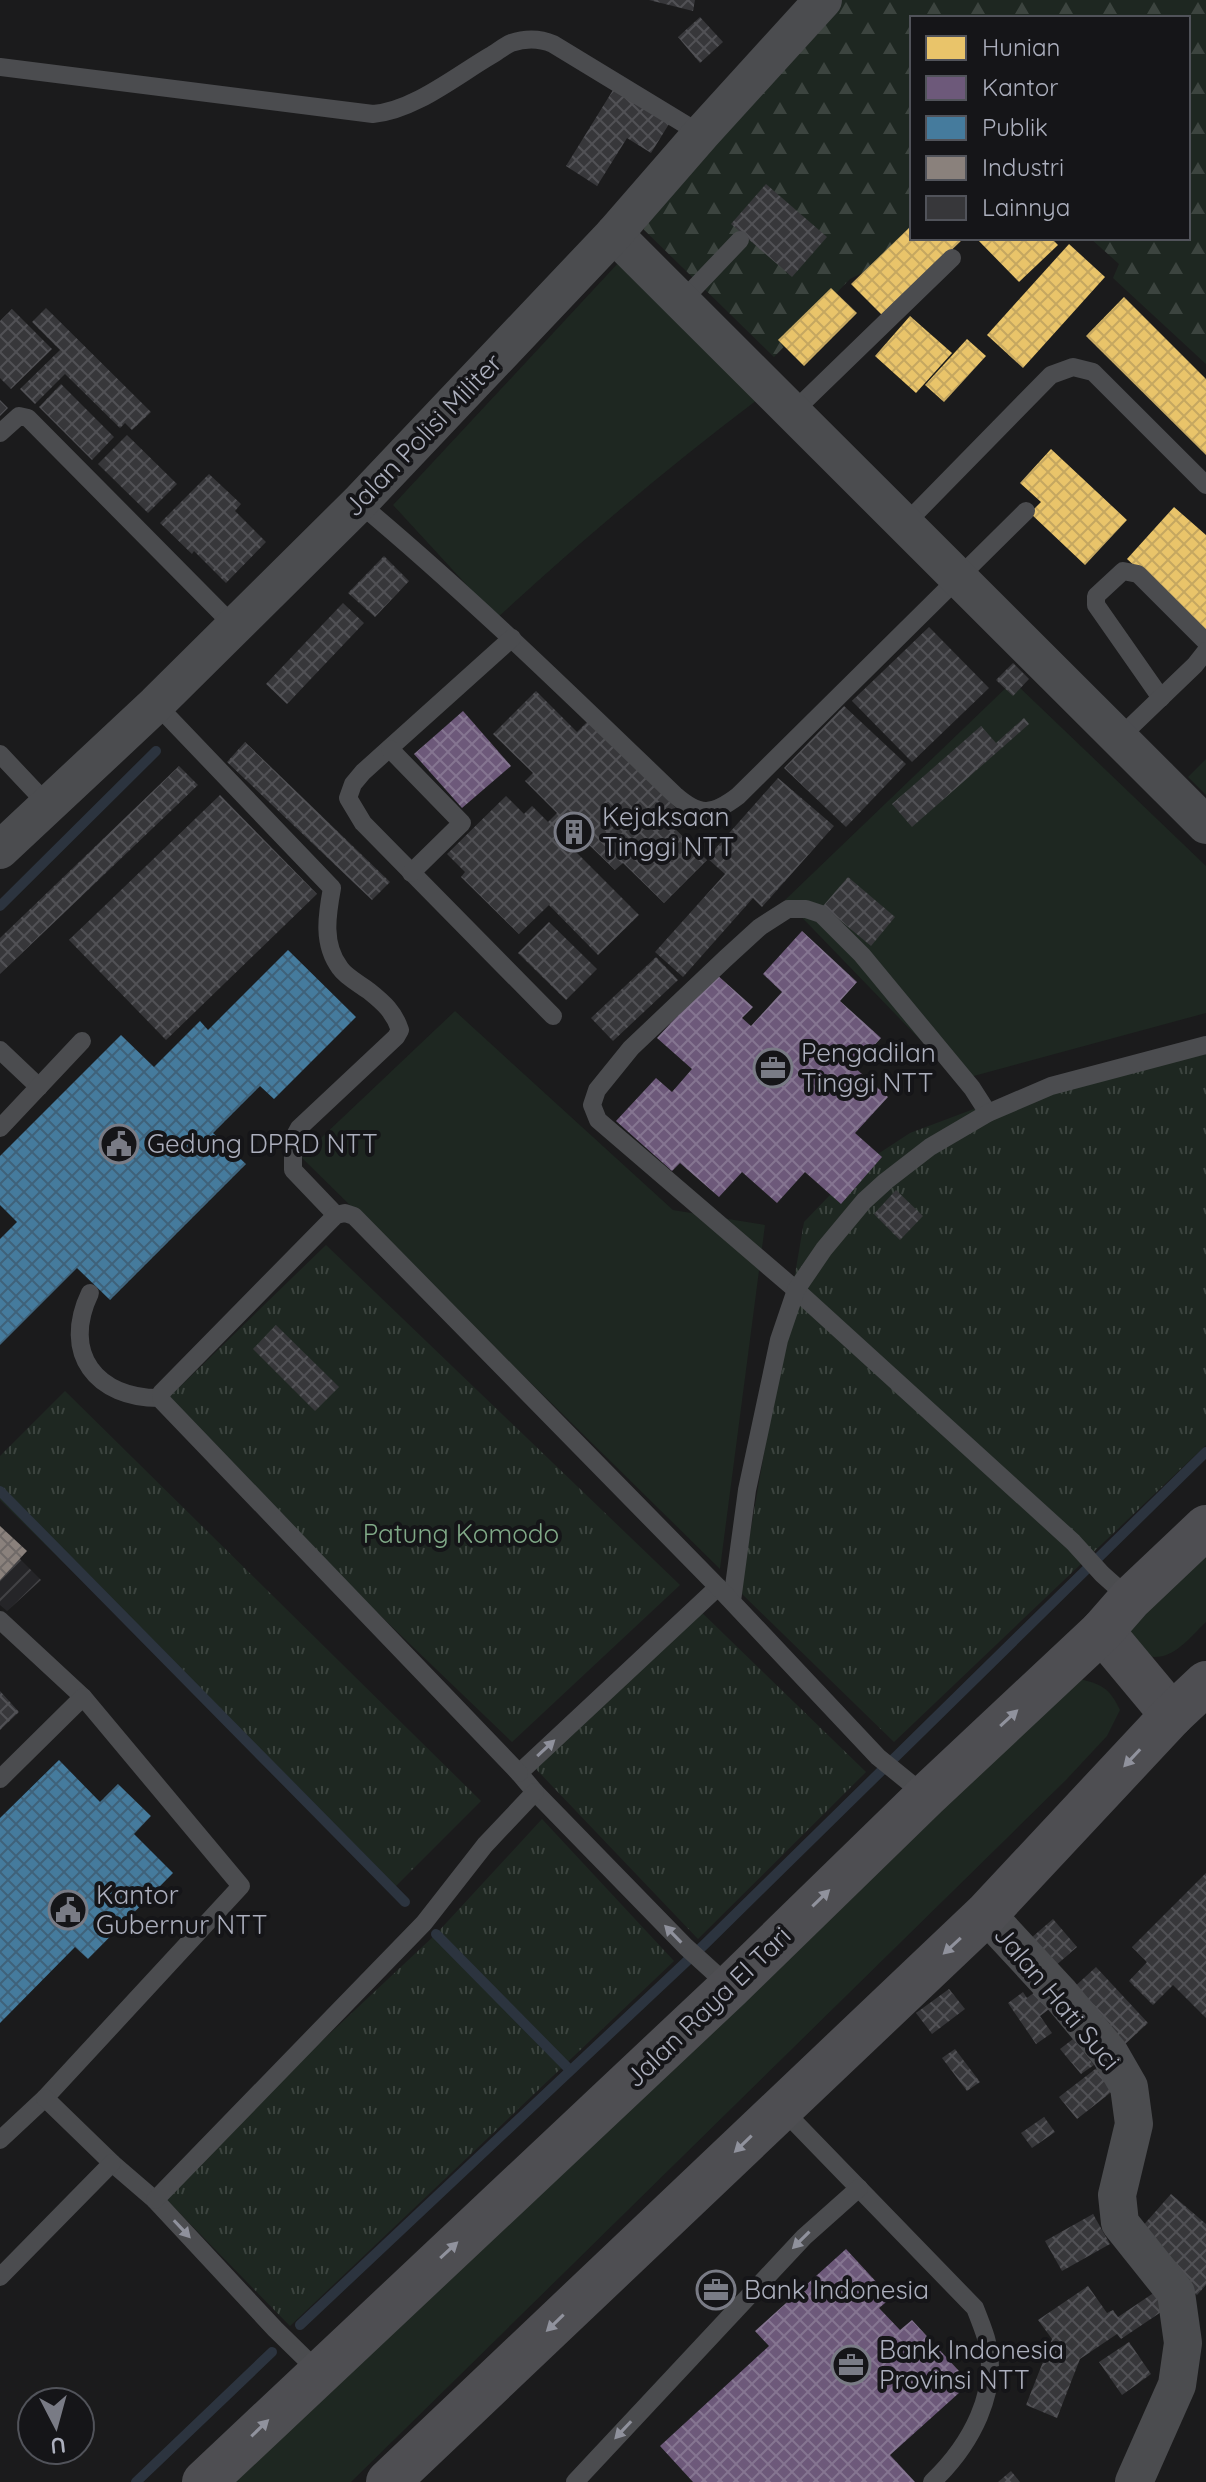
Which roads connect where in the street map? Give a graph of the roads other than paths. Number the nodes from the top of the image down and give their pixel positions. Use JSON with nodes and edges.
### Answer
{"nodes":[{"id":1,"x":823,"y":0,"type":"edge"},
{"id":2,"x":0,"y":67,"type":"edge"},
{"id":3,"x":701,"y":134,"type":"junction"},
{"id":4,"x":614,"y":234,"type":"junction"},
{"id":5,"x":740,"y":240,"type":"dead end"},
{"id":6,"x":952,"y":258,"type":"dead end"},
{"id":7,"x":682,"y":301,"type":"junction"},
{"id":8,"x":793,"y":412,"type":"junction"},
{"id":9,"x":0,"y":433,"type":"edge"},
{"id":10,"x":1206,"y":485,"type":"edge"},
{"id":11,"x":359,"y":503,"type":"junction"},
{"id":12,"x":1026,"y":511,"type":"dead end"},
{"id":13,"x":905,"y":524,"type":"junction"},
{"id":14,"x":959,"y":577,"type":"junction"},
{"id":15,"x":235,"y":627,"type":"junction"},
{"id":16,"x":512,"y":638,"type":"junction"},
{"id":17,"x":1206,"y":642,"type":"edge"},
{"id":18,"x":1206,"y":651,"type":"edge"},
{"id":19,"x":1161,"y":698,"type":"junction"},
{"id":20,"x":156,"y":704,"type":"junction"},
{"id":21,"x":1119,"y":738,"type":"junction"},
{"id":22,"x":390,"y":749,"type":"junction"},
{"id":23,"x":0,"y":754,"type":"edge"},
{"id":24,"x":48,"y":805,"type":"junction"},
{"id":25,"x":1206,"y":825,"type":"edge"},
{"id":26,"x":0,"y":850,"type":"edge"},
{"id":27,"x":411,"y":873,"type":"junction"},
{"id":28,"x":553,"y":1016,"type":"dead end"},
{"id":29,"x":82,"y":1041,"type":"dead end"},
{"id":30,"x":1206,"y":1045,"type":"edge"},
{"id":31,"x":0,"y":1050,"type":"edge"},
{"id":32,"x":39,"y":1087,"type":"junction"},
{"id":33,"x":988,"y":1113,"type":"junction"},
{"id":34,"x":0,"y":1128,"type":"edge"},
{"id":35,"x":336,"y":1215,"type":"junction"},
{"id":36,"x":796,"y":1290,"type":"junction"},
{"id":37,"x":90,"y":1293,"type":"dead end"},
{"id":38,"x":161,"y":1398,"type":"junction"},
{"id":39,"x":1206,"y":1527,"type":"edge"},
{"id":40,"x":1116,"y":1586,"type":"junction"},
{"id":41,"x":718,"y":1587,"type":"junction"},
{"id":42,"x":732,"y":1601,"type":"junction"},
{"id":43,"x":0,"y":1620,"type":"edge"},
{"id":44,"x":1102,"y":1631,"type":"junction"},
{"id":45,"x":1206,"y":1683,"type":"edge"},
{"id":46,"x":83,"y":1697,"type":"junction"},
{"id":47,"x":1172,"y":1715,"type":"junction"},
{"id":48,"x":519,"y":1773,"type":"junction"},
{"id":49,"x":0,"y":1779,"type":"edge"},
{"id":50,"x":535,"y":1792,"type":"junction"},
{"id":51,"x":926,"y":1796,"type":"junction"},
{"id":52,"x":986,"y":1914,"type":"junction"},
{"id":53,"x":730,"y":1987,"type":"junction"},
{"id":54,"x":45,"y":2098,"type":"junction"},
{"id":55,"x":781,"y":2108,"type":"junction"},
{"id":56,"x":0,"y":2140,"type":"edge"},
{"id":57,"x":112,"y":2163,"type":"junction"},
{"id":58,"x":859,"y":2188,"type":"junction"},
{"id":59,"x":155,"y":2200,"type":"junction"},
{"id":60,"x":0,"y":2277,"type":"edge"},
{"id":61,"x":319,"y":2372,"type":"junction"},
{"id":62,"x":1137,"y":2477,"type":"edge"},
{"id":63,"x":204,"y":2482,"type":"edge"},
{"id":64,"x":388,"y":2482,"type":"edge"},
{"id":65,"x":575,"y":2482,"type":"edge"},
{"id":66,"x":932,"y":2482,"type":"edge"}],
"edges":[{"from":1,"to":3,"type":"street","name":"Jalan Polisi Militer"},
{"from":2,"to":3,"type":"lane"},
{"from":3,"to":4,"type":"street","name":"Jalan Polisi Militer"},
{"from":4,"to":7,"type":"street"},
{"from":4,"to":11,"type":"street","name":"Jalan Polisi Militer"},
{"from":5,"to":7,"type":"lane"},
{"from":6,"to":8,"type":"lane"},
{"from":7,"to":8,"type":"street"},
{"from":8,"to":13,"type":"street"},
{"from":9,"to":15,"type":"lane"},
{"from":10,"to":13,"type":"lane"},
{"from":11,"to":15,"type":"street","name":"Jalan Polisi Militer"},
{"from":11,"to":16,"type":"lane"},
{"from":12,"to":14,"type":"lane"},
{"from":13,"to":14,"type":"street"},
{"from":14,"to":16,"type":"lane"},
{"from":14,"to":21,"type":"street"},
{"from":15,"to":20,"type":"street","name":"Jalan Polisi Militer"},
{"from":16,"to":22,"type":"lane"},
{"from":17,"to":19,"type":"lane"},
{"from":18,"to":19,"type":"lane"},
{"from":19,"to":21,"type":"lane"},
{"from":20,"to":24,"type":"street","name":"Jalan Polisi Militer"},
{"from":20,"to":35,"type":"lane"},
{"from":21,"to":25,"type":"street"},
{"from":22,"to":27,"type":"lane"},
{"from":22,"to":27,"type":"lane"},
{"from":23,"to":24,"type":"lane"},
{"from":24,"to":26,"type":"street","name":"Jalan Polisi Militer"},
{"from":27,"to":28,"type":"lane"},
{"from":29,"to":32,"type":"lane"},
{"from":30,"to":33,"type":"lane"},
{"from":31,"to":32,"type":"lane"},
{"from":32,"to":34,"type":"lane"},
{"from":33,"to":36,"type":"lane"},
{"from":33,"to":36,"type":"lane"},
{"from":35,"to":38,"type":"lane"},
{"from":35,"to":41,"type":"lane"},
{"from":36,"to":40,"type":"lane"},
{"from":36,"to":42,"type":"lane"},
{"from":37,"to":38,"type":"lane"},
{"from":38,"to":48,"type":"lane"},
{"from":39,"to":40,"type":"main road","name":"Jalan Raya El Tari"},
{"from":40,"to":44,"type":"main road","name":"Jalan Raya El Tari"},
{"from":41,"to":42,"type":"lane"},
{"from":48,"to":41,"type":"lane","one_way":true},
{"from":42,"to":51,"type":"lane"},
{"from":43,"to":46,"type":"lane"},
{"from":44,"to":47,"type":"main road"},
{"from":51,"to":44,"type":"main road","name":"Jalan Raya El Tari","one_way":true},
{"from":45,"to":47,"type":"main road"},
{"from":46,"to":49,"type":"lane"},
{"from":46,"to":54,"type":"lane"},
{"from":47,"to":52,"type":"main road","one_way":true},
{"from":48,"to":50,"type":"lane"},
{"from":53,"to":50,"type":"lane","one_way":true},
{"from":50,"to":59,"type":"lane"},
{"from":53,"to":51,"type":"main road","name":"Jalan Raya El Tari","one_way":true},
{"from":52,"to":55,"type":"main road","one_way":true},
{"from":52,"to":62,"type":"street","name":"Jalan Hati Suci"},
{"from":61,"to":53,"type":"main road","name":"Jalan Raya El Tari","one_way":true},
{"from":54,"to":56,"type":"lane"},
{"from":54,"to":57,"type":"lane"},
{"from":55,"to":58,"type":"lane"},
{"from":55,"to":64,"type":"main road","one_way":true},
{"from":57,"to":59,"type":"lane"},
{"from":57,"to":60,"type":"lane"},
{"from":58,"to":65,"type":"lane","one_way":true},
{"from":58,"to":66,"type":"lane"},
{"from":59,"to":61,"type":"lane","one_way":true},
{"from":63,"to":61,"type":"main road","name":"Jalan Raya El Tari","one_way":true}]}
